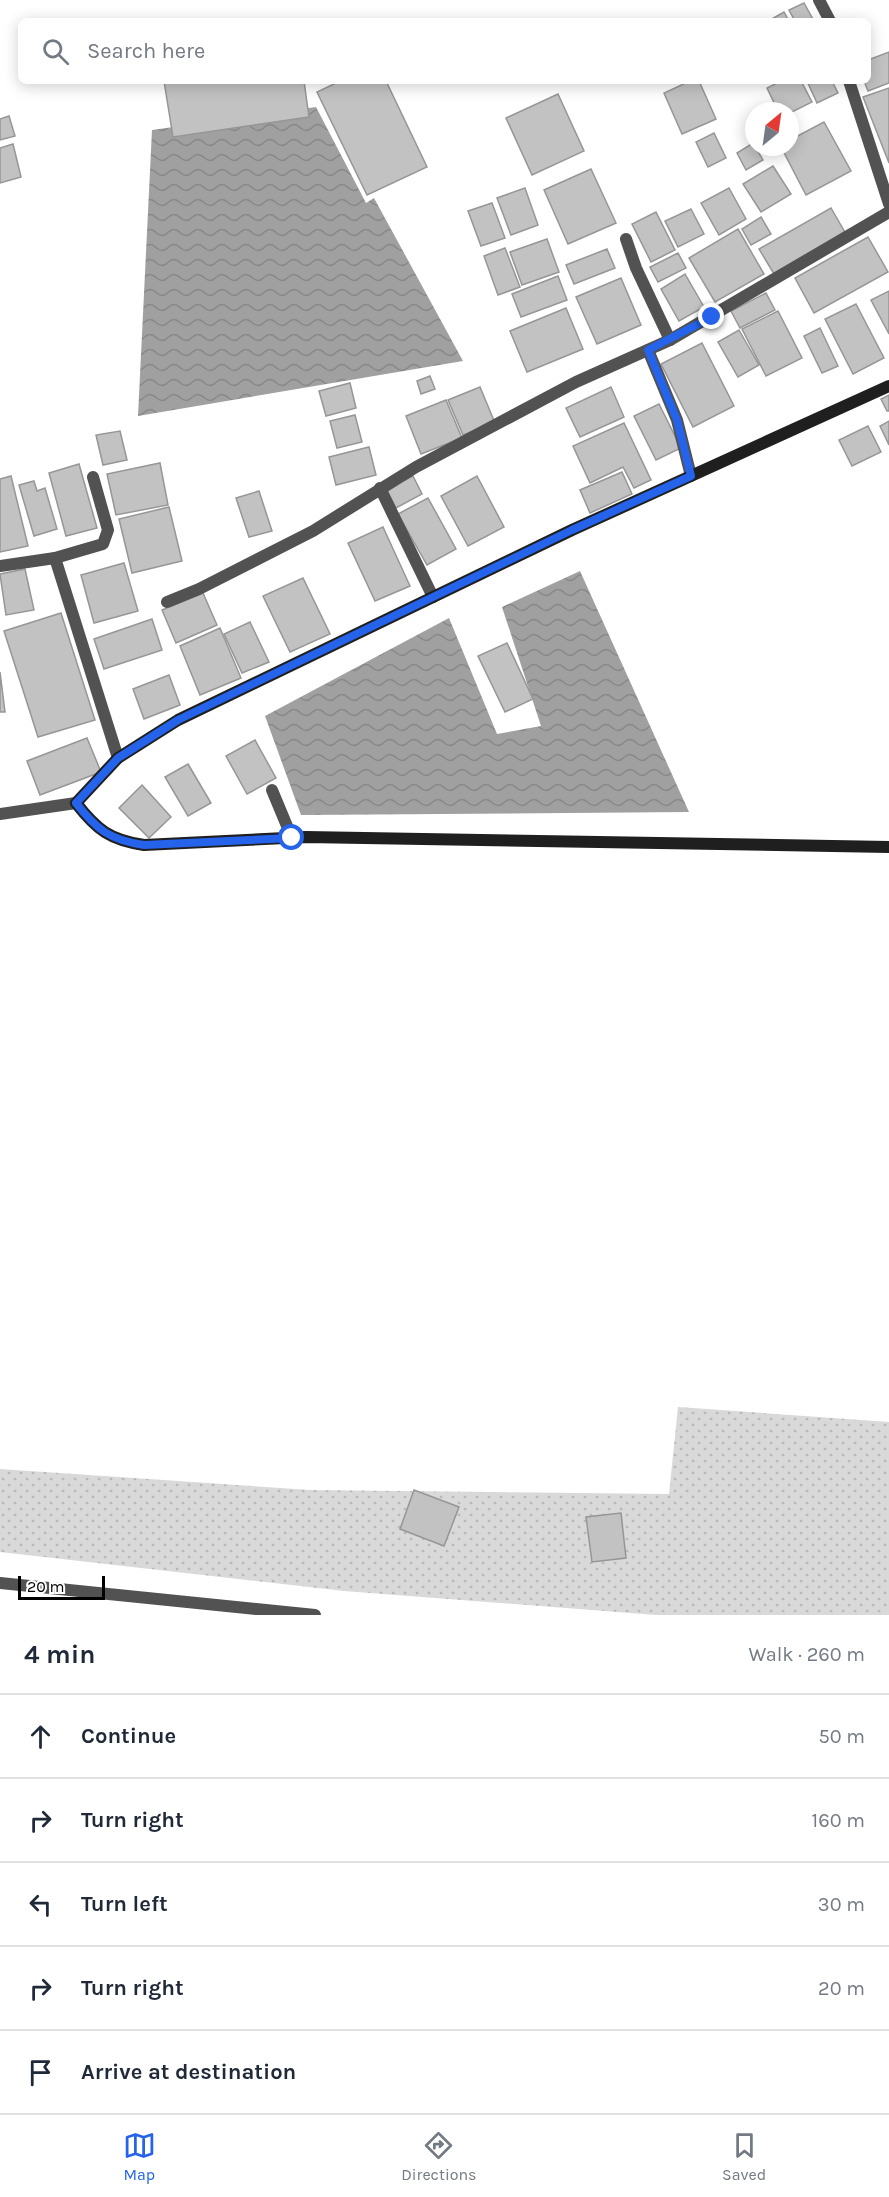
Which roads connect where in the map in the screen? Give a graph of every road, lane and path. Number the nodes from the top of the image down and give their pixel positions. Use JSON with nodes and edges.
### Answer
{"nodes":[{"id":1,"x":819,"y":0,"type":"edge"},
{"id":2,"x":828,"y":18,"type":"edge"},
{"id":3,"x":850,"y":84,"type":"edge"},
{"id":4,"x":889,"y":204,"type":"edge"},
{"id":5,"x":889,"y":212,"type":"edge"},
{"id":6,"x":626,"y":238,"type":"dead end"},
{"id":7,"x":670,"y":340,"type":"junction"},
{"id":8,"x":648,"y":350,"type":"junction"},
{"id":9,"x":889,"y":386,"type":"edge"},
{"id":10,"x":691,"y":476,"type":"junction"},
{"id":11,"x":93,"y":477,"type":"dead end"},
{"id":12,"x":380,"y":488,"type":"junction"},
{"id":13,"x":55,"y":558,"type":"junction"},
{"id":14,"x":0,"y":566,"type":"edge"},
{"id":15,"x":433,"y":597,"type":"junction"},
{"id":16,"x":166,"y":602,"type":"dead end"},
{"id":17,"x":118,"y":758,"type":"junction"},
{"id":18,"x":272,"y":790,"type":"dead end"},
{"id":19,"x":76,"y":803,"type":"junction"},
{"id":20,"x":2,"y":811,"type":"edge"},
{"id":21,"x":292,"y":838,"type":"junction"},
{"id":22,"x":889,"y":847,"type":"edge"},
{"id":23,"x":0,"y":1583,"type":"edge"},
{"id":24,"x":315,"y":1615,"type":"edge"}],
"edges":[{"from":1,"to":2,"type":"street"},
{"from":3,"to":4,"type":"street"},
{"from":5,"to":7,"type":"street"},
{"from":6,"to":7,"type":"street"},
{"from":7,"to":8,"type":"street"},
{"from":8,"to":10,"type":"street"},
{"from":8,"to":12,"type":"street"},
{"from":9,"to":10,"type":"street"},
{"from":10,"to":15,"type":"street"},
{"from":11,"to":13,"type":"street"},
{"from":12,"to":15,"type":"street"},
{"from":12,"to":16,"type":"street"},
{"from":13,"to":14,"type":"street"},
{"from":13,"to":17,"type":"street"},
{"from":15,"to":17,"type":"street"},
{"from":17,"to":19,"type":"street"},
{"from":18,"to":21,"type":"street"},
{"from":19,"to":20,"type":"street"},
{"from":19,"to":21,"type":"street"},
{"from":21,"to":22,"type":"street"},
{"from":23,"to":24,"type":"street"}]}
